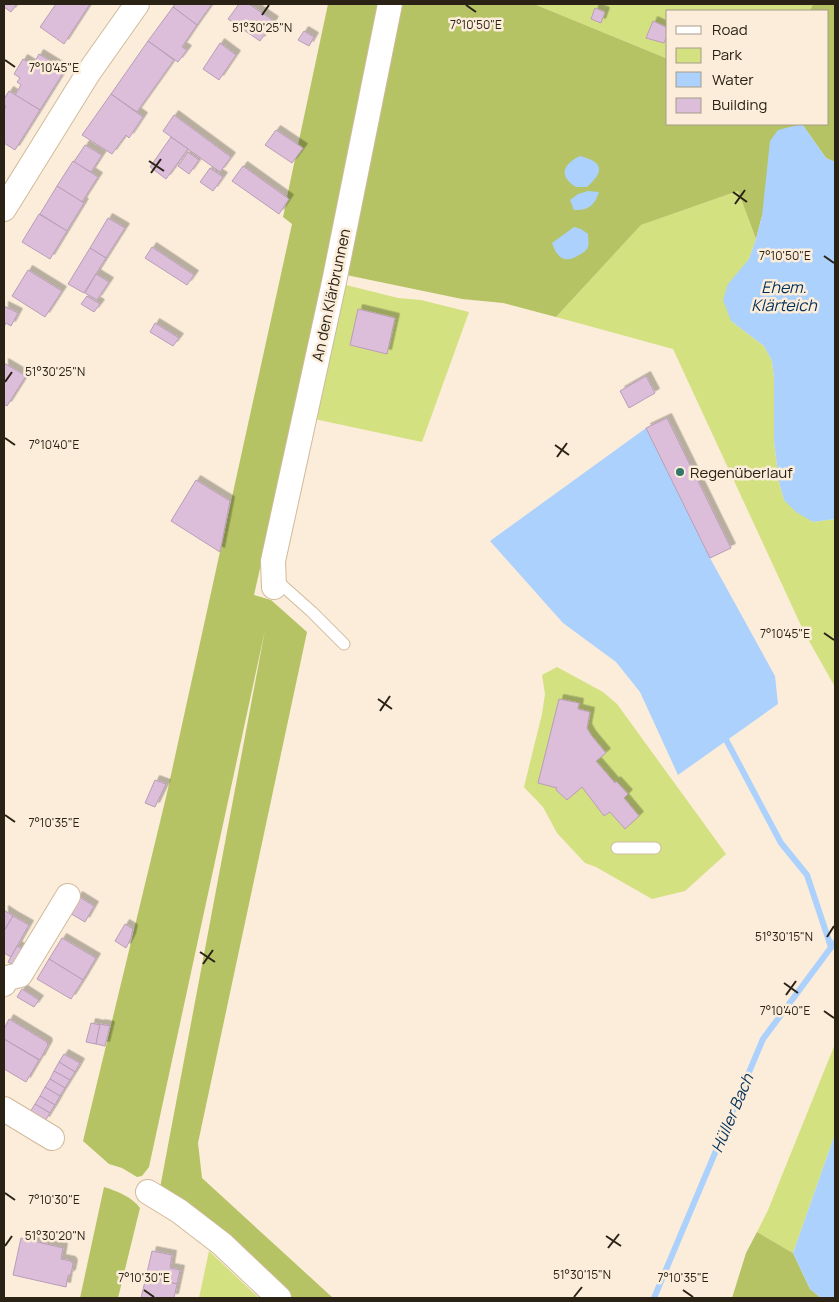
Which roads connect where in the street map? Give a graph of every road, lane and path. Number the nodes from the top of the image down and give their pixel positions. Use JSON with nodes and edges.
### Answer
{"nodes":[{"id":1,"x":137,"y":4,"type":"edge"},
{"id":2,"x":390,"y":4,"type":"edge"},
{"id":3,"x":4,"y":210,"type":"edge"},
{"id":4,"x":274,"y":582,"type":"joint"},
{"id":5,"x":344,"y":644,"type":"dead end"},
{"id":6,"x":617,"y":848,"type":"dead end"},
{"id":7,"x":655,"y":848,"type":"dead end"},
{"id":8,"x":68,"y":896,"type":"dead end"},
{"id":9,"x":4,"y":984,"type":"edge"},
{"id":10,"x":4,"y":1109,"type":"edge"},
{"id":11,"x":52,"y":1138,"type":"dead end"},
{"id":12,"x":148,"y":1192,"type":"dead end"},
{"id":13,"x":279,"y":1298,"type":"edge"}],
"edges":[{"from":1,"to":3,"type":"street"},
{"from":2,"to":4,"type":"street","name":"An den Klärbrunnen"},
{"from":4,"to":5,"type":"lane"},
{"from":6,"to":7,"type":"lane"},
{"from":8,"to":9,"type":"street"},
{"from":10,"to":11,"type":"street"},
{"from":12,"to":13,"type":"street"}]}
